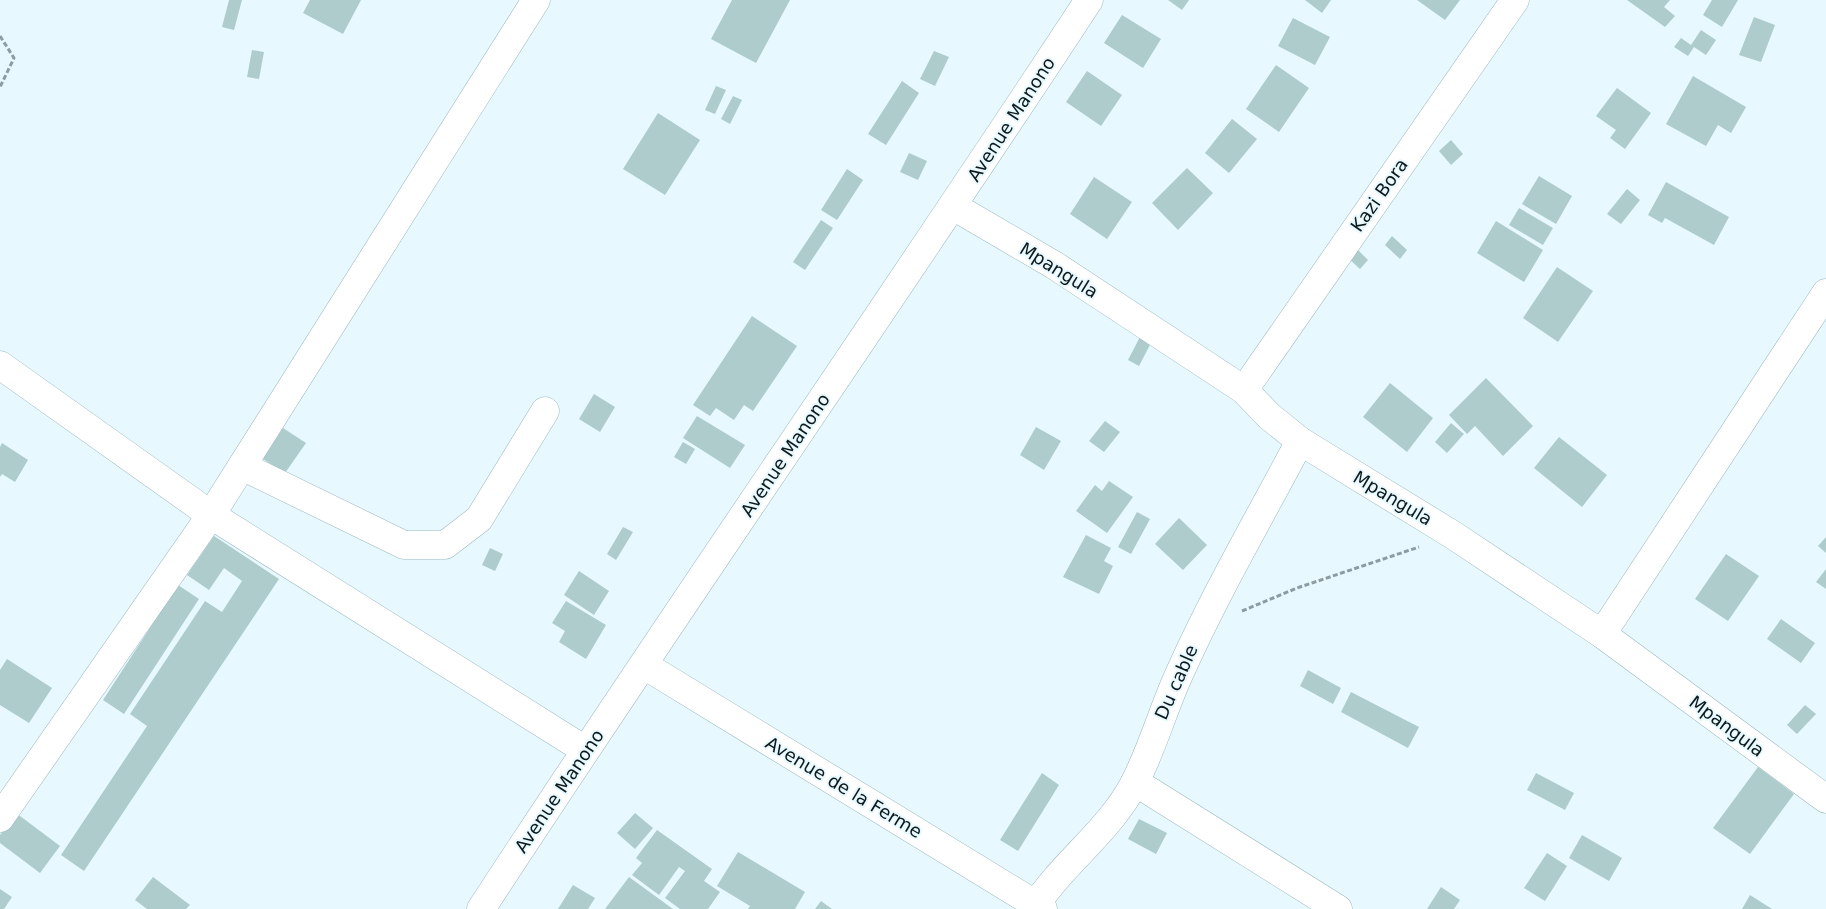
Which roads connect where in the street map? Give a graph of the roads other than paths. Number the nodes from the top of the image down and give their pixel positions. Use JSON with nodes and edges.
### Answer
{"nodes":[{"id":1,"x":536,"y":0,"type":"edge"},
{"id":2,"x":1088,"y":0,"type":"edge"},
{"id":3,"x":1515,"y":0,"type":"edge"},
{"id":4,"x":953,"y":206,"type":"junction"},
{"id":5,"x":1826,"y":293,"type":"edge"},
{"id":6,"x":0,"y":365,"type":"edge"},
{"id":7,"x":1244,"y":390,"type":"junction"},
{"id":8,"x":545,"y":411,"type":"dead end"},
{"id":9,"x":1300,"y":441,"type":"junction"},
{"id":10,"x":242,"y":466,"type":"junction"},
{"id":11,"x":211,"y":514,"type":"junction"},
{"id":12,"x":1602,"y":634,"type":"junction"},
{"id":13,"x":644,"y":666,"type":"junction"},
{"id":14,"x":585,"y":750,"type":"junction"},
{"id":15,"x":1135,"y":782,"type":"junction"},
{"id":16,"x":1826,"y":800,"type":"edge"},
{"id":17,"x":0,"y":818,"type":"edge"},
{"id":18,"x":1037,"y":907,"type":"edge"},
{"id":19,"x":481,"y":909,"type":"edge"},
{"id":20,"x":1338,"y":909,"type":"edge"}],
"edges":[{"from":1,"to":10,"type":"street"},
{"from":2,"to":4,"type":"street","name":"Avenue Manono"},
{"from":3,"to":7,"type":"street","name":"Kazi Bora"},
{"from":4,"to":7,"type":"street","name":"Mpangula"},
{"from":4,"to":13,"type":"street","name":"Avenue Manono"},
{"from":5,"to":12,"type":"street"},
{"from":6,"to":11,"type":"street"},
{"from":7,"to":9,"type":"street","name":"Mpangula"},
{"from":8,"to":10,"type":"street"},
{"from":9,"to":12,"type":"street","name":"Mpangula"},
{"from":9,"to":15,"type":"street","name":"Du cable"},
{"from":10,"to":11,"type":"street"},
{"from":11,"to":14,"type":"street"},
{"from":11,"to":17,"type":"street"},
{"from":12,"to":16,"type":"street","name":"Mpangula"},
{"from":13,"to":14,"type":"street","name":"Avenue Manono"},
{"from":13,"to":18,"type":"street","name":"Avenue de la Ferme"},
{"from":14,"to":19,"type":"street","name":"Avenue Manono"},
{"from":15,"to":18,"type":"street","name":"Du cable"},
{"from":15,"to":20,"type":"street"}]}
